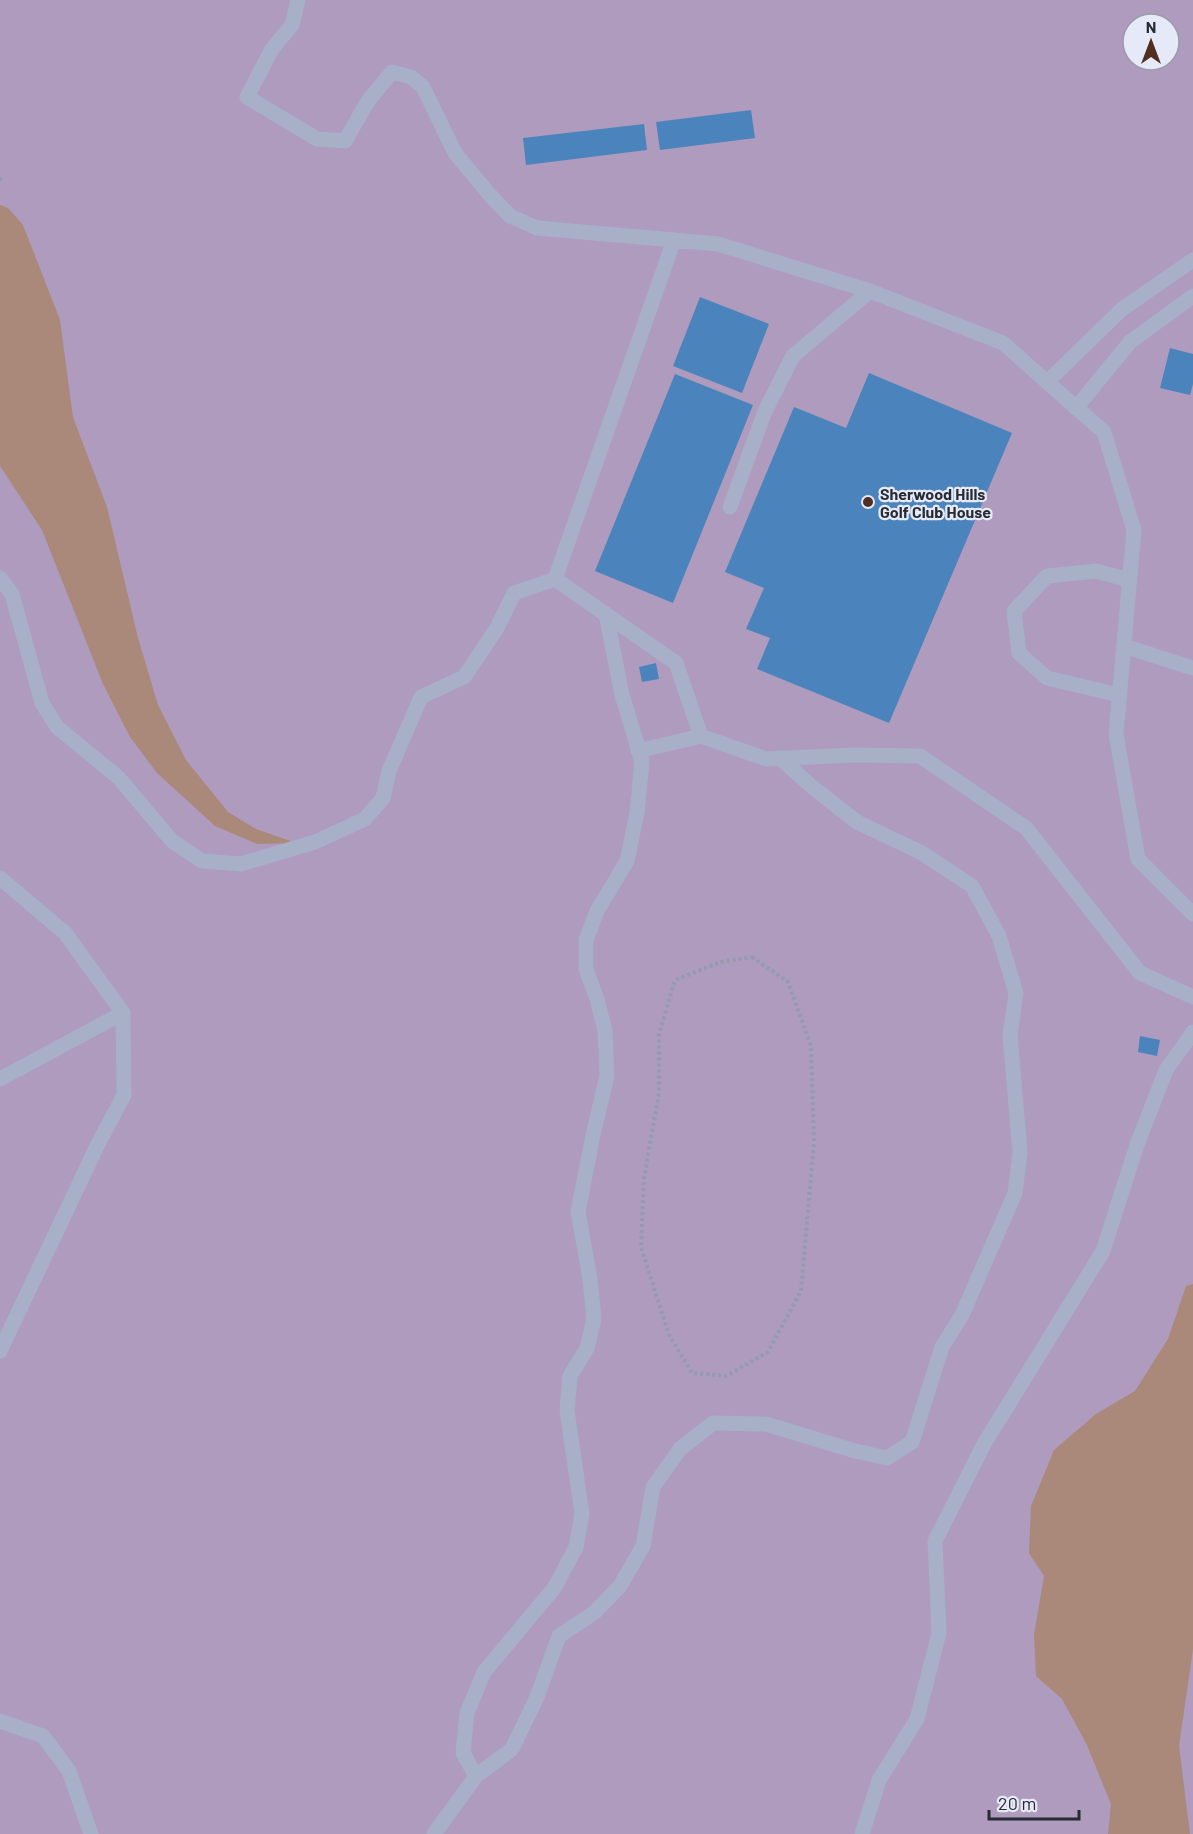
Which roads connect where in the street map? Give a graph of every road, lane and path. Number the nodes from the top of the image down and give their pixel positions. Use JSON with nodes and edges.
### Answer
{"nodes":[{"id":1,"x":298,"y":0,"type":"edge"},
{"id":2,"x":674,"y":240,"type":"junction"},
{"id":3,"x":1193,"y":260,"type":"edge"},
{"id":4,"x":870,"y":291,"type":"junction"},
{"id":5,"x":1193,"y":296,"type":"edge"},
{"id":6,"x":1047,"y":382,"type":"junction"},
{"id":7,"x":1076,"y":408,"type":"junction"},
{"id":8,"x":730,"y":507,"type":"dead end"},
{"id":9,"x":0,"y":578,"type":"edge"},
{"id":10,"x":555,"y":579,"type":"junction"},
{"id":11,"x":1129,"y":580,"type":"junction"},
{"id":12,"x":606,"y":614,"type":"junction"},
{"id":13,"x":1124,"y":646,"type":"junction"},
{"id":14,"x":1193,"y":668,"type":"edge"},
{"id":15,"x":1119,"y":695,"type":"junction"},
{"id":16,"x":700,"y":736,"type":"junction"},
{"id":17,"x":638,"y":751,"type":"junction"},
{"id":18,"x":780,"y":759,"type":"junction"},
{"id":19,"x":0,"y":878,"type":"edge"},
{"id":20,"x":1193,"y":914,"type":"edge"},
{"id":21,"x":752,"y":957,"type":"joint"},
{"id":22,"x":1193,"y":997,"type":"edge"},
{"id":23,"x":123,"y":1013,"type":"junction"},
{"id":24,"x":1193,"y":1032,"type":"edge"},
{"id":25,"x":0,"y":1079,"type":"edge"},
{"id":26,"x":0,"y":1350,"type":"edge"},
{"id":27,"x":0,"y":1721,"type":"edge"},
{"id":28,"x":476,"y":1776,"type":"junction"},
{"id":29,"x":91,"y":1834,"type":"edge"},
{"id":30,"x":434,"y":1834,"type":"edge"},
{"id":31,"x":862,"y":1834,"type":"edge"}],
"edges":[{"from":1,"to":2,"type":"street"},
{"from":2,"to":4,"type":"street"},
{"from":2,"to":10,"type":"street"},
{"from":3,"to":6,"type":"street"},
{"from":4,"to":6,"type":"street"},
{"from":4,"to":8,"type":"street"},
{"from":5,"to":7,"type":"street"},
{"from":6,"to":7,"type":"street"},
{"from":7,"to":11,"type":"street"},
{"from":9,"to":10,"type":"street"},
{"from":10,"to":12,"type":"street"},
{"from":11,"to":13,"type":"street"},
{"from":11,"to":15,"type":"street"},
{"from":12,"to":16,"type":"street"},
{"from":12,"to":17,"type":"street"},
{"from":13,"to":14,"type":"street"},
{"from":13,"to":15,"type":"street"},
{"from":15,"to":20,"type":"street"},
{"from":16,"to":17,"type":"street"},
{"from":16,"to":18,"type":"street"},
{"from":17,"to":28,"type":"street"},
{"from":18,"to":22,"type":"street"},
{"from":18,"to":28,"type":"street"},
{"from":19,"to":23,"type":"street"},
{"from":21,"to":21,"type":"path"},
{"from":23,"to":25,"type":"street"},
{"from":23,"to":26,"type":"street"},
{"from":24,"to":31,"type":"street"},
{"from":27,"to":29,"type":"street"},
{"from":28,"to":30,"type":"street"}]}
